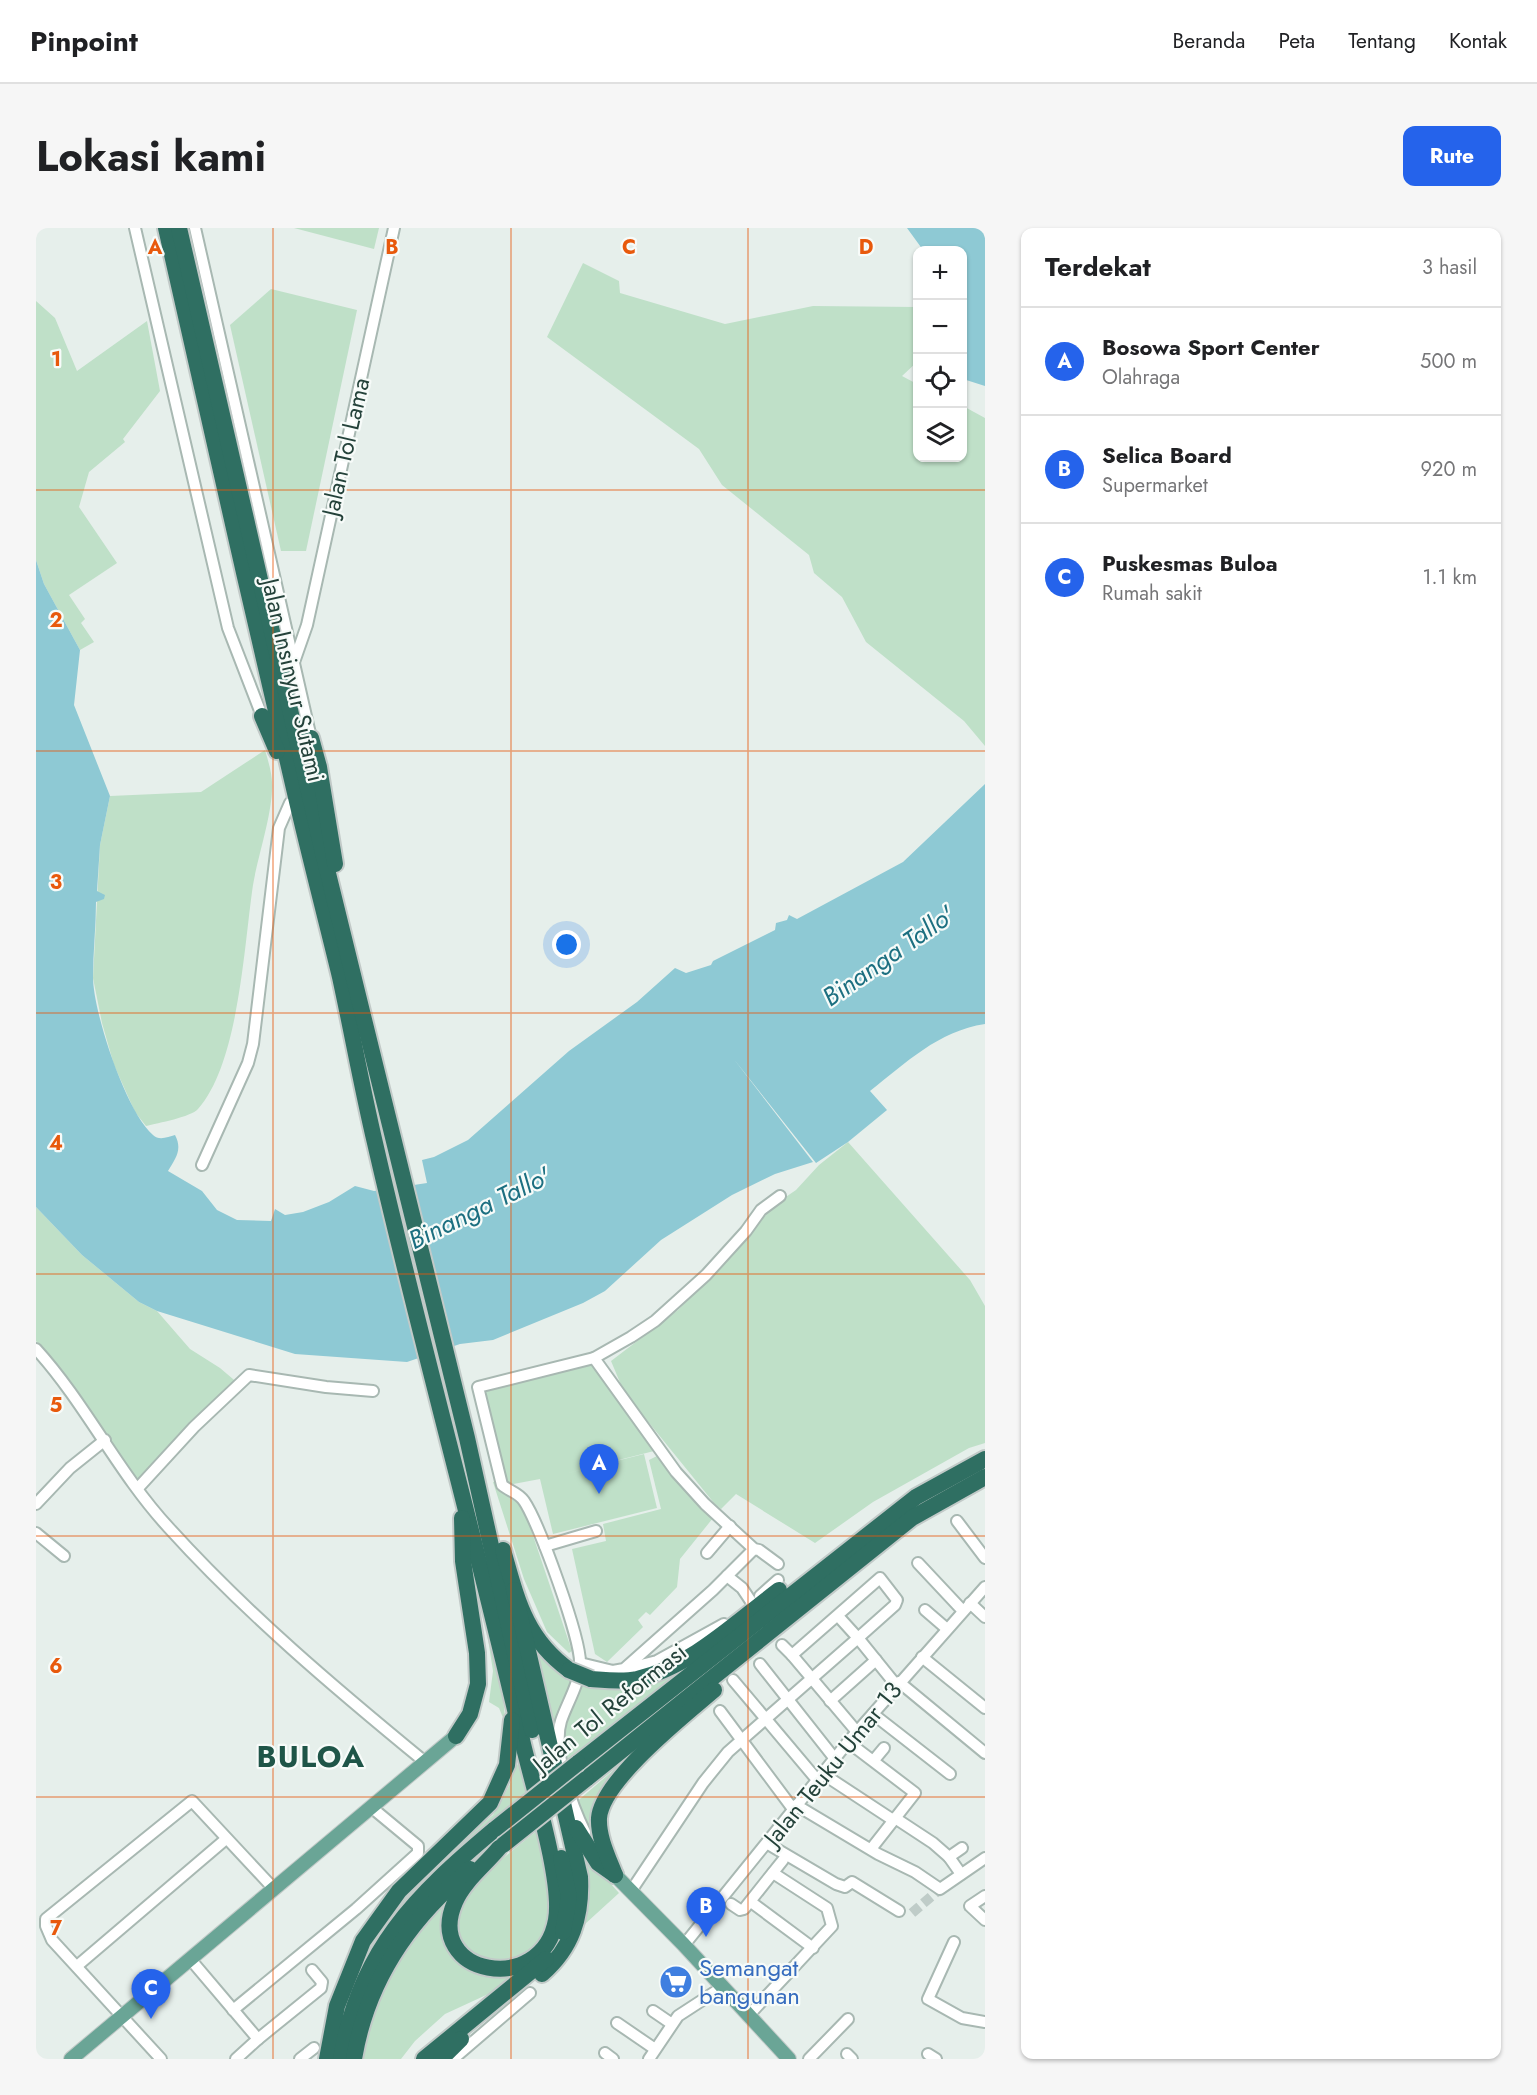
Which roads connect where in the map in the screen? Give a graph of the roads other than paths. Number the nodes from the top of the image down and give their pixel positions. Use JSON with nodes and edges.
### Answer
{"nodes":[{"id":1,"x":135,"y":228,"type":"edge"},
{"id":2,"x":166,"y":228,"type":"edge"},
{"id":3,"x":179,"y":228,"type":"edge"},
{"id":4,"x":195,"y":228,"type":"edge"},
{"id":5,"x":394,"y":228,"type":"edge"},
{"id":6,"x":292,"y":665,"type":"junction"},
{"id":7,"x":261,"y":716,"type":"joint"},
{"id":8,"x":310,"y":738,"type":"joint"},
{"id":9,"x":295,"y":795,"type":"junction"},
{"id":10,"x":339,"y":918,"type":"junction"},
{"id":11,"x":202,"y":1165,"type":"dead end"},
{"id":12,"x":780,"y":1196,"type":"dead end"},
{"id":13,"x":36,"y":1348,"type":"edge"},
{"id":14,"x":594,"y":1358,"type":"junction"},
{"id":15,"x":373,"y":1391,"type":"dead end"},
{"id":16,"x":467,"y":1438,"type":"junction"},
{"id":17,"x":105,"y":1440,"type":"junction"},
{"id":18,"x":985,"y":1459,"type":"edge"},
{"id":19,"x":456,"y":1471,"type":"junction"},
{"id":20,"x":985,"y":1477,"type":"edge"},
{"id":21,"x":138,"y":1488,"type":"junction"},
{"id":22,"x":916,"y":1497,"type":"junction"},
{"id":23,"x":36,"y":1504,"type":"edge"},
{"id":24,"x":912,"y":1518,"type":"junction"},
{"id":25,"x":957,"y":1521,"type":"dead end"},
{"id":26,"x":730,"y":1526,"type":"junction"},
{"id":27,"x":596,"y":1531,"type":"dead end"},
{"id":28,"x":36,"y":1534,"type":"edge"},
{"id":29,"x":545,"y":1546,"type":"junction"},
{"id":30,"x":754,"y":1549,"type":"junction"},
{"id":31,"x":707,"y":1553,"type":"dead end"},
{"id":32,"x":64,"y":1556,"type":"dead end"},
{"id":33,"x":985,"y":1558,"type":"edge"},
{"id":34,"x":918,"y":1563,"type":"dead end"},
{"id":35,"x":778,"y":1564,"type":"dead end"},
{"id":36,"x":727,"y":1576,"type":"junction"},
{"id":37,"x":778,"y":1580,"type":"dead end"},
{"id":38,"x":985,"y":1587,"type":"edge"},
{"id":39,"x":514,"y":1590,"type":"junction"},
{"id":40,"x":752,"y":1603,"type":"junction"},
{"id":41,"x":967,"y":1607,"type":"junction"},
{"id":42,"x":925,"y":1610,"type":"dead end"},
{"id":43,"x":838,"y":1616,"type":"junction"},
{"id":44,"x":985,"y":1617,"type":"edge"},
{"id":45,"x":947,"y":1629,"type":"junction"},
{"id":46,"x":858,"y":1638,"type":"junction"},
{"id":47,"x":782,"y":1645,"type":"dead end"},
{"id":48,"x":792,"y":1655,"type":"junction"},
{"id":49,"x":921,"y":1657,"type":"junction"},
{"id":50,"x":876,"y":1660,"type":"junction"},
{"id":51,"x":760,"y":1664,"type":"dead end"},
{"id":52,"x":575,"y":1667,"type":"junction"},
{"id":53,"x":624,"y":1669,"type":"junction"},
{"id":54,"x":811,"y":1678,"type":"junction"},
{"id":55,"x":733,"y":1680,"type":"dead end"},
{"id":56,"x":897,"y":1684,"type":"junction"},
{"id":57,"x":513,"y":1698,"type":"junction"},
{"id":58,"x":789,"y":1698,"type":"junction"},
{"id":59,"x":830,"y":1701,"type":"junction"},
{"id":60,"x":983,"y":1703,"type":"edge"},
{"id":61,"x":720,"y":1711,"type":"dead end"},
{"id":62,"x":873,"y":1714,"type":"junction"},
{"id":63,"x":765,"y":1717,"type":"junction"},
{"id":64,"x":857,"y":1732,"type":"junction"},
{"id":65,"x":456,"y":1736,"type":"joint"},
{"id":66,"x":741,"y":1738,"type":"junction"},
{"id":67,"x":848,"y":1742,"type":"junction"},
{"id":68,"x":884,"y":1748,"type":"dead end"},
{"id":69,"x":985,"y":1753,"type":"edge"},
{"id":70,"x":835,"y":1759,"type":"junction"},
{"id":71,"x":874,"y":1760,"type":"junction"},
{"id":72,"x":424,"y":1762,"type":"junction"},
{"id":73,"x":950,"y":1774,"type":"dead end"},
{"id":74,"x":820,"y":1777,"type":"junction"},
{"id":75,"x":561,"y":1789,"type":"junction"},
{"id":76,"x":371,"y":1807,"type":"junction"},
{"id":77,"x":794,"y":1807,"type":"junction"},
{"id":78,"x":894,"y":1819,"type":"junction"},
{"id":79,"x":226,"y":1839,"type":"junction"},
{"id":80,"x":768,"y":1844,"type":"junction"},
{"id":81,"x":501,"y":1846,"type":"junction"},
{"id":82,"x":962,"y":1848,"type":"dead end"},
{"id":83,"x":871,"y":1849,"type":"junction"},
{"id":84,"x":949,"y":1857,"type":"junction"},
{"id":85,"x":985,"y":1858,"type":"edge"},
{"id":86,"x":783,"y":1860,"type":"dead end"},
{"id":87,"x":773,"y":1873,"type":"junction"},
{"id":88,"x":961,"y":1874,"type":"junction"},
{"id":89,"x":615,"y":1875,"type":"junction"},
{"id":90,"x":274,"y":1889,"type":"junction"},
{"id":91,"x":631,"y":1891,"type":"junction"},
{"id":92,"x":985,"y":1896,"type":"edge"},
{"id":93,"x":751,"y":1902,"type":"junction"},
{"id":94,"x":731,"y":1904,"type":"dead end"},
{"id":95,"x":899,"y":1911,"type":"dead end"},
{"id":96,"x":985,"y":1920,"type":"edge"},
{"id":97,"x":954,"y":1942,"type":"dead end"},
{"id":98,"x":684,"y":1945,"type":"junction"},
{"id":99,"x":813,"y":1948,"type":"junction"},
{"id":100,"x":191,"y":1959,"type":"junction"},
{"id":101,"x":76,"y":1966,"type":"junction"},
{"id":102,"x":312,"y":1970,"type":"dead end"},
{"id":103,"x":721,"y":1988,"type":"junction"},
{"id":104,"x":530,"y":1993,"type":"dead end"},
{"id":105,"x":233,"y":2010,"type":"junction"},
{"id":106,"x":653,"y":2011,"type":"dead end"},
{"id":107,"x":122,"y":2016,"type":"junction"},
{"id":108,"x":748,"y":2016,"type":"junction"},
{"id":109,"x":848,"y":2019,"type":"dead end"},
{"id":110,"x":985,"y":2022,"type":"edge"},
{"id":111,"x":618,"y":2023,"type":"dead end"},
{"id":112,"x":672,"y":2024,"type":"junction"},
{"id":113,"x":258,"y":2039,"type":"junction"},
{"id":114,"x":320,"y":2054,"type":"edge"},
{"id":115,"x":652,"y":2054,"type":"edge"},
{"id":116,"x":71,"y":2059,"type":"edge"},
{"id":117,"x":161,"y":2059,"type":"edge"},
{"id":118,"x":236,"y":2059,"type":"edge"},
{"id":119,"x":300,"y":2059,"type":"edge"},
{"id":120,"x":341,"y":2059,"type":"edge"},
{"id":121,"x":354,"y":2059,"type":"edge"},
{"id":122,"x":424,"y":2059,"type":"edge"},
{"id":123,"x":441,"y":2059,"type":"edge"},
{"id":124,"x":453,"y":2059,"type":"edge"},
{"id":125,"x":789,"y":2059,"type":"edge"},
{"id":126,"x":809,"y":2059,"type":"edge"}],
"edges":[{"from":1,"to":7,"type":"street"},
{"from":2,"to":9,"type":"highway","name":"Jalan Insinyur Sutami"},
{"from":3,"to":10,"type":"highway","name":"Jalan Insinyur Sutami"},
{"from":4,"to":6,"type":"street"},
{"from":5,"to":6,"type":"street","name":"Jalan Tol Lama"},
{"from":6,"to":8,"type":"street"},
{"from":7,"to":9,"type":"highway"},
{"from":8,"to":10,"type":"highway"},
{"from":9,"to":11,"type":"street"},
{"from":9,"to":19,"type":"highway","name":"Jalan Insinyur Sutami"},
{"from":10,"to":16,"type":"highway","name":"Jalan Insinyur Sutami"},
{"from":12,"to":14,"type":"street"},
{"from":13,"to":17,"type":"street"},
{"from":14,"to":26,"type":"street"},
{"from":14,"to":29,"type":"street"},
{"from":15,"to":21,"type":"street"},
{"from":16,"to":39,"type":"highway"},
{"from":16,"to":122,"type":"highway"},
{"from":17,"to":21,"type":"street"},
{"from":17,"to":23,"type":"street"},
{"from":18,"to":22,"type":"highway","name":"Jalan Tol Reformasi"},
{"from":19,"to":57,"type":"highway"},
{"from":19,"to":65,"type":"highway"},
{"from":20,"to":24,"type":"highway","name":"Jalan Tol Reformasi"},
{"from":21,"to":72,"type":"street"},
{"from":22,"to":52,"type":"highway","bridge":true},
{"from":22,"to":120,"type":"highway","name":"Jalan Tol Reformasi","bridge":true},
{"from":24,"to":81,"type":"highway","name":"Jalan Tol Reformasi","bridge":true},
{"from":24,"to":89,"type":"highway"},
{"from":25,"to":33,"type":"street"},
{"from":26,"to":30,"type":"street"},
{"from":26,"to":31,"type":"street"},
{"from":27,"to":29,"type":"street"},
{"from":28,"to":32,"type":"street"},
{"from":29,"to":52,"type":"street"},
{"from":30,"to":35,"type":"street"},
{"from":30,"to":36,"type":"street"},
{"from":34,"to":41,"type":"street"},
{"from":36,"to":40,"type":"street"},
{"from":36,"to":53,"type":"street"},
{"from":37,"to":40,"type":"street"},
{"from":38,"to":41,"type":"street","name":"Jalan Teuku Umar 13"},
{"from":39,"to":52,"type":"highway"},
{"from":39,"to":75,"type":"highway"},
{"from":40,"to":53,"type":"street"},
{"from":41,"to":44,"type":"street"},
{"from":41,"to":45,"type":"street","name":"Jalan Teuku Umar 13"},
{"from":42,"to":45,"type":"street"},
{"from":43,"to":46,"type":"street"},
{"from":43,"to":46,"type":"street"},
{"from":43,"to":48,"type":"street"},
{"from":45,"to":49,"type":"street","name":"Jalan Teuku Umar 13"},
{"from":46,"to":50,"type":"street"},
{"from":46,"to":54,"type":"street"},
{"from":47,"to":48,"type":"street"},
{"from":48,"to":54,"type":"street"},
{"from":49,"to":56,"type":"street","name":"Jalan Teuku Umar 13"},
{"from":49,"to":60,"type":"street"},
{"from":50,"to":56,"type":"street"},
{"from":50,"to":59,"type":"street"},
{"from":51,"to":58,"type":"street"},
{"from":52,"to":53,"type":"street"},
{"from":52,"to":89,"type":"street"},
{"from":54,"to":58,"type":"street"},
{"from":54,"to":59,"type":"street"},
{"from":55,"to":63,"type":"street"},
{"from":56,"to":62,"type":"street","name":"Jalan Teuku Umar 13"},
{"from":56,"to":69,"type":"street"},
{"from":57,"to":81,"type":"highway"},
{"from":57,"to":114,"type":"highway"},
{"from":58,"to":63,"type":"street"},
{"from":58,"to":70,"type":"street"},
{"from":59,"to":64,"type":"street"},
{"from":61,"to":66,"type":"street"},
{"from":62,"to":64,"type":"street","name":"Jalan Teuku Umar 13"},
{"from":62,"to":73,"type":"street"},
{"from":63,"to":66,"type":"street"},
{"from":63,"to":74,"type":"street"},
{"from":64,"to":67,"type":"street","name":"Jalan Teuku Umar 13"},
{"from":65,"to":72,"type":"main road"},
{"from":66,"to":77,"type":"street"},
{"from":66,"to":91,"type":"street"},
{"from":67,"to":70,"type":"street","name":"Jalan Teuku Umar 13"},
{"from":67,"to":71,"type":"street"},
{"from":68,"to":71,"type":"street"},
{"from":70,"to":74,"type":"street","name":"Jalan Teuku Umar 13"},
{"from":71,"to":78,"type":"street"},
{"from":72,"to":76,"type":"main road"},
{"from":74,"to":77,"type":"street","name":"Jalan Teuku Umar 13"},
{"from":74,"to":78,"type":"street"},
{"from":75,"to":89,"type":"highway"},
{"from":75,"to":123,"type":"highway"},
{"from":76,"to":90,"type":"main road"},
{"from":76,"to":105,"type":"street"},
{"from":77,"to":80,"type":"street","name":"Jalan Teuku Umar 13"},
{"from":77,"to":83,"type":"street"},
{"from":78,"to":83,"type":"street"},
{"from":78,"to":84,"type":"street"},
{"from":79,"to":90,"type":"street"},
{"from":79,"to":101,"type":"street"},
{"from":79,"to":101,"type":"street"},
{"from":80,"to":95,"type":"street"},
{"from":80,"to":98,"type":"street","name":"Jalan Teuku Umar 13"},
{"from":81,"to":121,"type":"highway","name":"Jalan Tol Reformasi"},
{"from":82,"to":84,"type":"street"},
{"from":83,"to":88,"type":"street"},
{"from":84,"to":88,"type":"street"},
{"from":85,"to":88,"type":"street"},
{"from":86,"to":87,"type":"street"},
{"from":87,"to":93,"type":"street"},
{"from":87,"to":99,"type":"street"},
{"from":89,"to":91,"type":"main road"},
{"from":90,"to":100,"type":"main road"},
{"from":91,"to":98,"type":"main road"},
{"from":92,"to":96,"type":"street"},
{"from":93,"to":94,"type":"street"},
{"from":93,"to":99,"type":"street"},
{"from":97,"to":110,"type":"street"},
{"from":98,"to":103,"type":"main road"},
{"from":99,"to":108,"type":"street"},
{"from":100,"to":105,"type":"street"},
{"from":100,"to":107,"type":"main road"},
{"from":101,"to":107,"type":"street"},
{"from":102,"to":113,"type":"street"},
{"from":103,"to":108,"type":"main road"},
{"from":103,"to":112,"type":"street"},
{"from":104,"to":124,"type":"street"},
{"from":105,"to":113,"type":"street"},
{"from":106,"to":112,"type":"street"},
{"from":107,"to":116,"type":"main road"},
{"from":107,"to":117,"type":"street"},
{"from":108,"to":125,"type":"main road"},
{"from":109,"to":126,"type":"street"},
{"from":111,"to":115,"type":"street"},
{"from":112,"to":115,"type":"street"},
{"from":113,"to":118,"type":"street"},
{"from":114,"to":119,"type":"street"}]}
